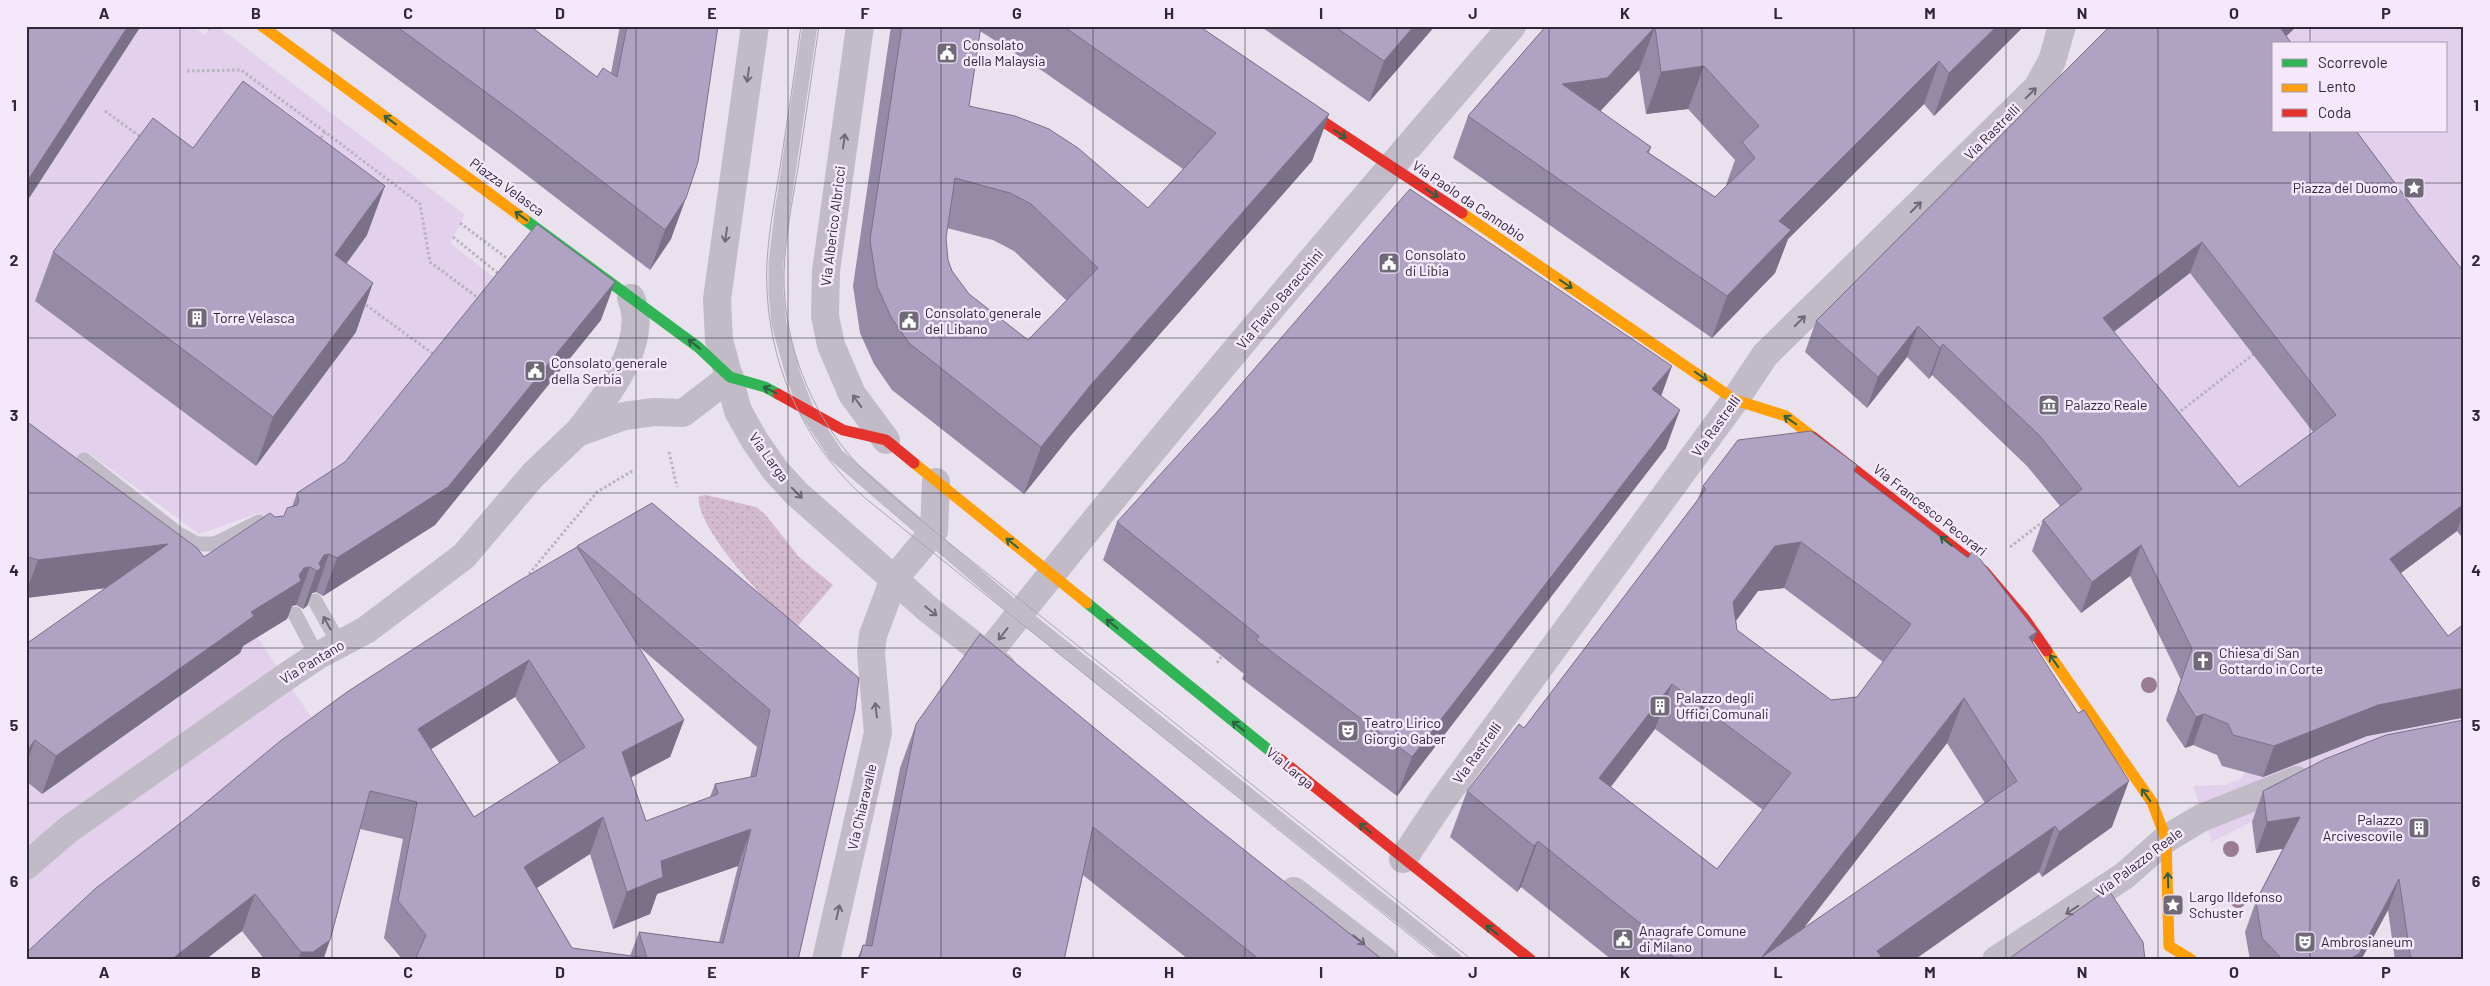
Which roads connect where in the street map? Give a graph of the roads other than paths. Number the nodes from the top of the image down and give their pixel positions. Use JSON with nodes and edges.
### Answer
{"nodes":[{"id":1,"x":262,"y":26,"type":"edge"},
{"id":2,"x":755,"y":26,"type":"edge"},
{"id":3,"x":810,"y":26,"type":"edge"},
{"id":4,"x":860,"y":26,"type":"edge"},
{"id":5,"x":1512,"y":26,"type":"edge"},
{"id":6,"x":2062,"y":26,"type":"edge"},
{"id":7,"x":1283,"y":95,"type":"edge"},
{"id":8,"x":1391,"y":166,"type":"junction"},
{"id":9,"x":632,"y":298,"type":"junction"},
{"id":10,"x":730,"y":377,"type":"junction"},
{"id":11,"x":1735,"y":400,"type":"junction"},
{"id":12,"x":807,"y":410,"type":"junction"},
{"id":13,"x":577,"y":433,"type":"junction"},
{"id":14,"x":886,"y":440,"type":"junction"},
{"id":15,"x":84,"y":460,"type":"dead end"},
{"id":16,"x":936,"y":482,"type":"junction"},
{"id":17,"x":268,"y":538,"type":"edge"},
{"id":18,"x":929,"y":538,"type":"junction"},
{"id":19,"x":1050,"y":574,"type":"junction"},
{"id":20,"x":894,"y":579,"type":"junction"},
{"id":21,"x":315,"y":601,"type":"edge"},
{"id":22,"x":1020,"y":613,"type":"junction"},
{"id":23,"x":295,"y":614,"type":"edge"},
{"id":24,"x":328,"y":650,"type":"junction"},
{"id":25,"x":987,"y":655,"type":"junction"},
{"id":26,"x":1024,"y":684,"type":"edge"},
{"id":27,"x":2318,"y":772,"type":"edge"},
{"id":28,"x":2166,"y":839,"type":"junction"},
{"id":29,"x":1402,"y":859,"type":"junction"},
{"id":30,"x":26,"y":866,"type":"edge"},
{"id":31,"x":1278,"y":878,"type":"edge"},
{"id":32,"x":2177,"y":955,"type":"edge"},
{"id":33,"x":826,"y":960,"type":"edge"},
{"id":34,"x":1384,"y":960,"type":"edge"},
{"id":35,"x":1455,"y":960,"type":"edge"},
{"id":36,"x":1531,"y":960,"type":"edge"},
{"id":37,"x":1996,"y":960,"type":"edge"}],
"edges":[{"from":9,"to":1,"type":"street","name":"Piazza Velasca","one_way":true},
{"from":2,"to":10,"type":"street","one_way":true},
{"from":3,"to":12,"type":"lane"},
{"from":14,"to":4,"type":"street","name":"Via Alberico Albricci","one_way":true},
{"from":5,"to":8,"type":"street","name":"Via Flavio Baracchini"},
{"from":11,"to":6,"type":"street","name":"Via Rastrelli","one_way":true},
{"from":7,"to":8,"type":"street","name":"Via Paolo da Cannobio","one_way":true},
{"from":8,"to":11,"type":"street","name":"Via Paolo da Cannobio","one_way":true},
{"from":8,"to":19,"type":"street","name":"Via Flavio Baracchini"},
{"from":10,"to":9,"type":"street","name":"Piazza Velasca","one_way":true},
{"from":9,"to":13,"type":"street","name":"Via Pantano"},
{"from":12,"to":10,"type":"street","name":"Via Larga","one_way":true},
{"from":10,"to":13,"type":"street","name":"Via Pantano"},
{"from":10,"to":20,"type":"street","name":"Via Larga","one_way":true},
{"from":28,"to":11,"type":"street","name":"Via Francesco Pecorari","one_way":true},
{"from":11,"to":29,"type":"street","name":"Via Rastrelli"},
{"from":12,"to":14,"type":"street","name":"Via Larga"},
{"from":12,"to":18,"type":"lane","name":"Via Larga"},
{"from":13,"to":24,"type":"street","name":"Via Pantano"},
{"from":14,"to":16,"type":"street","name":"Via Larga"},
{"from":15,"to":17,"type":"lane"},
{"from":16,"to":18,"type":"street"},
{"from":19,"to":16,"type":"street","name":"Via Larga","one_way":true},
{"from":18,"to":20,"type":"street"},
{"from":18,"to":22,"type":"lane","name":"Via Larga"},
{"from":19,"to":22,"type":"street"},
{"from":29,"to":19,"type":"street","name":"Via Larga","one_way":true},
{"from":20,"to":25,"type":"street","name":"Via Larga","one_way":true},
{"from":33,"to":20,"type":"street","name":"Via Chiaravalle","one_way":true},
{"from":24,"to":21,"type":"lane","one_way":true},
{"from":22,"to":25,"type":"street","one_way":true},
{"from":22,"to":35,"type":"lane","name":"Via Larga"},
{"from":23,"to":24,"type":"lane"},
{"from":24,"to":30,"type":"street","name":"Via Pantano"},
{"from":25,"to":26,"type":"street","name":"Via Larga"},
{"from":27,"to":28,"type":"street","name":"Via Palazzo Reale"},
{"from":32,"to":28,"type":"street","one_way":true},
{"from":28,"to":37,"type":"street","name":"Via Palazzo Reale","one_way":true},
{"from":36,"to":29,"type":"street","name":"Via Larga","one_way":true},
{"from":31,"to":34,"type":"street","one_way":true}]}
